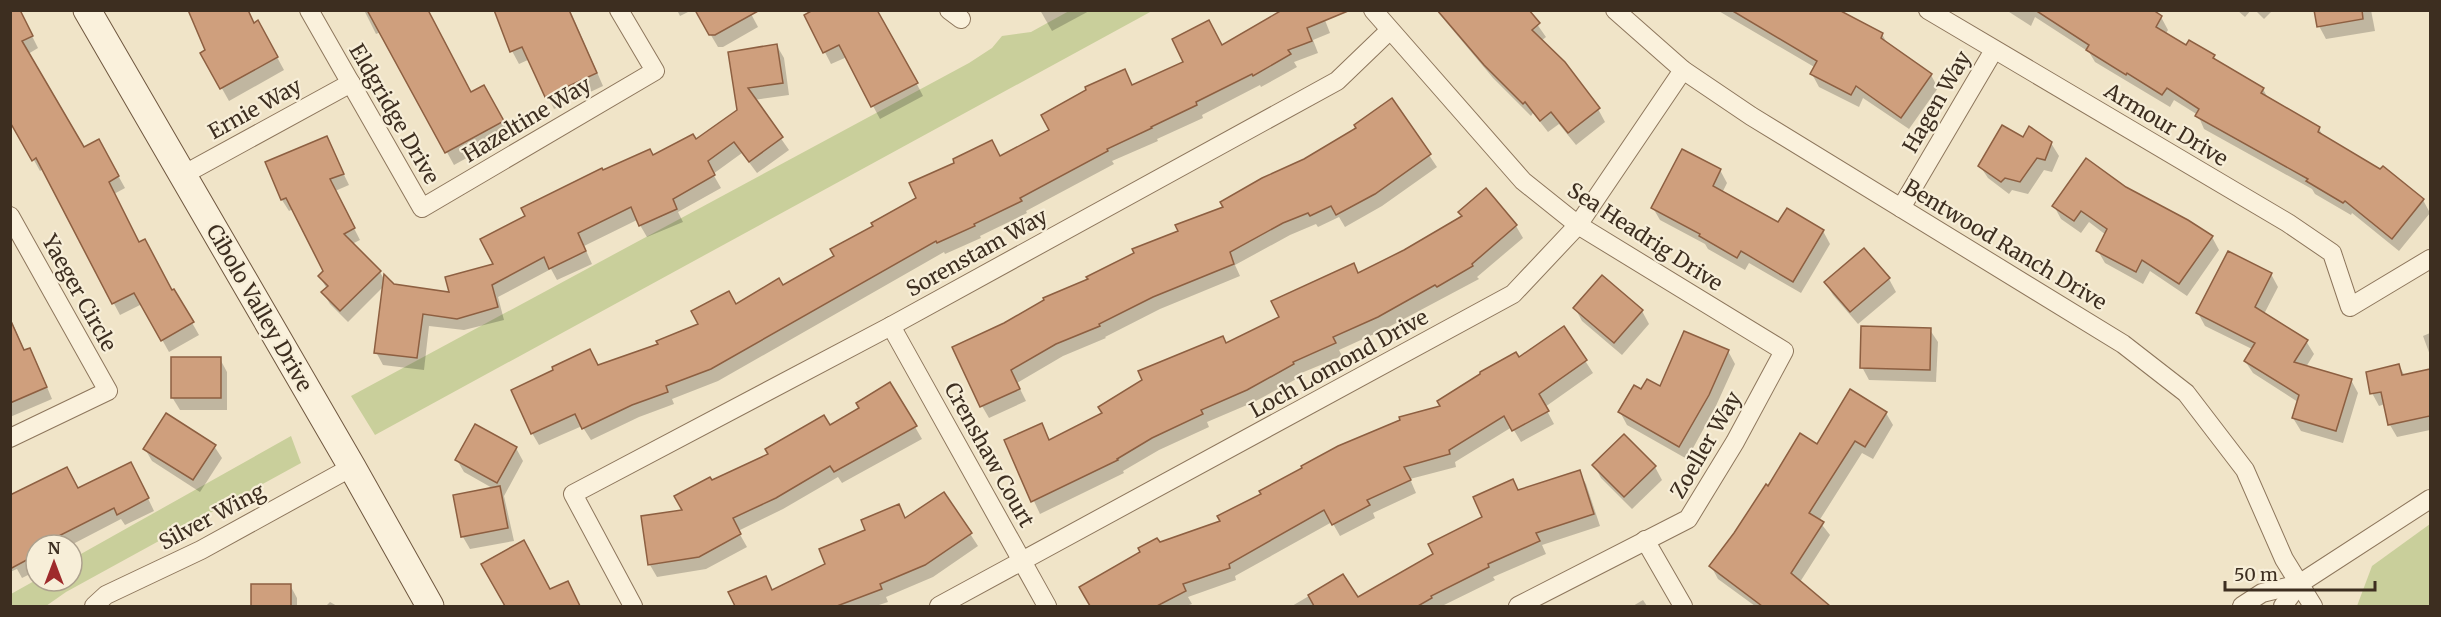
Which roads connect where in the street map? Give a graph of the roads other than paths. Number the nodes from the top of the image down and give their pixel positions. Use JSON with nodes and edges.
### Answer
{"nodes":[{"id":1,"x":87,"y":10,"type":"edge"},
{"id":2,"x":309,"y":10,"type":"edge"},
{"id":3,"x":620,"y":10,"type":"edge"},
{"id":4,"x":1372,"y":10,"type":"edge"},
{"id":5,"x":1615,"y":10,"type":"edge"},
{"id":6,"x":1928,"y":10,"type":"edge"},
{"id":7,"x":1389,"y":31,"type":"junction"},
{"id":8,"x":1994,"y":50,"type":"junction"},
{"id":9,"x":1683,"y":70,"type":"junction"},
{"id":10,"x":351,"y":83,"type":"junction"},
{"id":11,"x":181,"y":176,"type":"junction"},
{"id":12,"x":422,"y":208,"type":"joint"},
{"id":13,"x":1901,"y":208,"type":"junction"},
{"id":14,"x":10,"y":216,"type":"edge"},
{"id":15,"x":1578,"y":225,"type":"junction"},
{"id":16,"x":2430,"y":259,"type":"edge"},
{"id":17,"x":891,"y":326,"type":"junction"},
{"id":18,"x":1784,"y":351,"type":"joint"},
{"id":19,"x":10,"y":438,"type":"edge"},
{"id":20,"x":352,"y":467,"type":"junction"},
{"id":21,"x":2430,"y":499,"type":"edge"},
{"id":22,"x":1645,"y":540,"type":"junction"},
{"id":23,"x":1022,"y":562,"type":"junction"},
{"id":24,"x":2300,"y":585,"type":"junction"},
{"id":25,"x":94,"y":606,"type":"edge"},
{"id":26,"x":430,"y":606,"type":"edge"},
{"id":27,"x":633,"y":606,"type":"edge"},
{"id":28,"x":939,"y":606,"type":"edge"},
{"id":29,"x":1047,"y":606,"type":"edge"},
{"id":30,"x":1518,"y":606,"type":"edge"},
{"id":31,"x":1683,"y":606,"type":"edge"},
{"id":32,"x":2242,"y":606,"type":"edge"},
{"id":33,"x":2283,"y":606,"type":"edge"},
{"id":34,"x":2313,"y":606,"type":"edge"}],
"edges":[{"from":1,"to":11,"type":"main road","name":"Cibolo Valley Drive"},
{"from":2,"to":10,"type":"street","name":"Eldgridge Drive"},
{"from":3,"to":12,"type":"street","name":"Hazeltine Way"},
{"from":4,"to":7,"type":"street","name":"Sea Headrig Drive"},
{"from":5,"to":9,"type":"street","name":"Bentwood Ranch Drive"},
{"from":6,"to":8,"type":"street","name":"Armour Drive"},
{"from":7,"to":15,"type":"street","name":"Sea Headrig Drive"},
{"from":7,"to":17,"type":"street","name":"Sorenstam Way"},
{"from":8,"to":13,"type":"street","name":"Hagen Way"},
{"from":8,"to":16,"type":"street","name":"Armour Drive"},
{"from":9,"to":13,"type":"street","name":"Bentwood Ranch Drive"},
{"from":9,"to":15,"type":"street","name":"Loch Lomond Drive"},
{"from":10,"to":11,"type":"street","name":"Ernie Way"},
{"from":10,"to":12,"type":"street","name":"Eldgridge Drive"},
{"from":11,"to":20,"type":"main road","name":"Cibolo Valley Drive"},
{"from":13,"to":24,"type":"street","name":"Bentwood Ranch Drive"},
{"from":14,"to":19,"type":"street","name":"Yaeger Circle"},
{"from":15,"to":18,"type":"street","name":"Sea Headrig Drive"},
{"from":15,"to":23,"type":"street","name":"Loch Lomond Drive"},
{"from":17,"to":23,"type":"street","name":"Crenshaw Court"},
{"from":17,"to":27,"type":"street","name":"Sorenstam Way"},
{"from":18,"to":22,"type":"street","name":"Zoeller Way"},
{"from":20,"to":25,"type":"street","name":"Silver Wing"},
{"from":20,"to":26,"type":"main road","name":"Cibolo Valley Drive"},
{"from":21,"to":24,"type":"street"},
{"from":22,"to":30,"type":"street","name":"Zoeller Way"},
{"from":22,"to":31,"type":"street"},
{"from":23,"to":28,"type":"street","name":"Loch Lomond Drive"},
{"from":23,"to":29,"type":"street","name":"Crenshaw Court"},
{"from":24,"to":32,"type":"street"},
{"from":24,"to":33,"type":"street"},
{"from":24,"to":34,"type":"street","name":"Bentwood Ranch Drive"}]}
